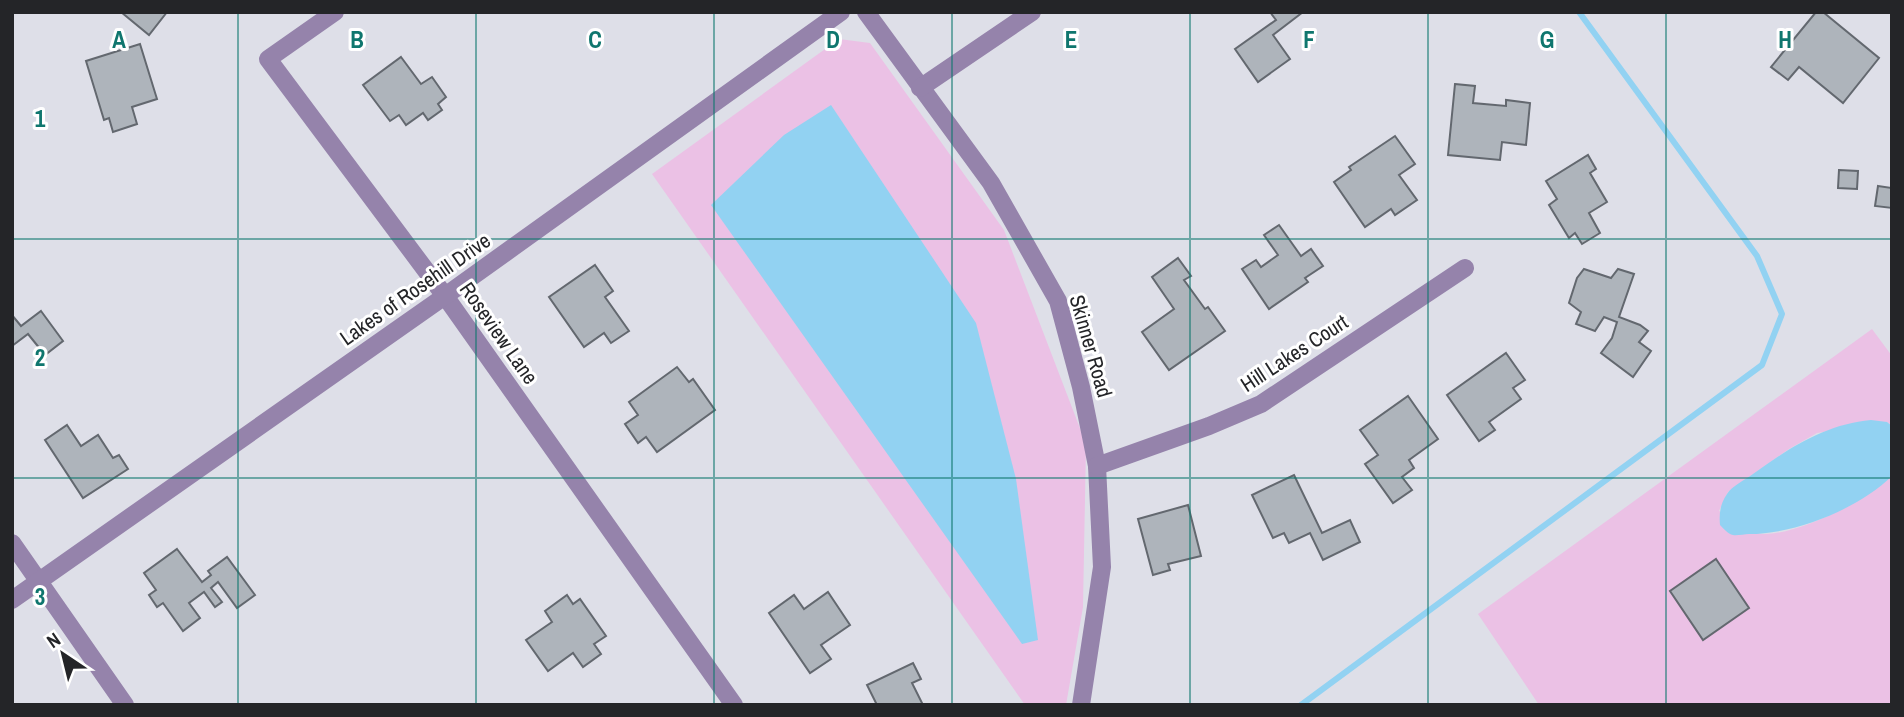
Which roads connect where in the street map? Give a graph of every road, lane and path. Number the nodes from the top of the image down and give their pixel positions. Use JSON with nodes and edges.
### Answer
{"nodes":[{"id":1,"x":335,"y":12,"type":"edge"},
{"id":2,"x":841,"y":12,"type":"edge"},
{"id":3,"x":866,"y":12,"type":"edge"},
{"id":4,"x":1031,"y":12,"type":"edge"},
{"id":5,"x":920,"y":88,"type":"junction"},
{"id":6,"x":1465,"y":268,"type":"dead end"},
{"id":7,"x":445,"y":296,"type":"junction"},
{"id":8,"x":1097,"y":466,"type":"junction"},
{"id":9,"x":12,"y":543,"type":"edge"},
{"id":10,"x":40,"y":583,"type":"junction"},
{"id":11,"x":12,"y":600,"type":"edge"},
{"id":12,"x":125,"y":705,"type":"edge"},
{"id":13,"x":734,"y":705,"type":"edge"},
{"id":14,"x":1082,"y":705,"type":"edge"}],
"edges":[{"from":1,"to":7,"type":"street","name":"Roseview Lane"},
{"from":2,"to":7,"type":"street","name":"Lakes of Rosehill Drive"},
{"from":3,"to":5,"type":"street","name":"Skinner Road"},
{"from":4,"to":5,"type":"street"},
{"from":5,"to":8,"type":"street","name":"Skinner Road"},
{"from":6,"to":8,"type":"street","name":"Hill Lakes Court"},
{"from":7,"to":10,"type":"street","name":"Lakes of Rosehill Drive"},
{"from":7,"to":13,"type":"street","name":"Roseview Lane"},
{"from":8,"to":14,"type":"street","name":"Skinner Road"},
{"from":9,"to":10,"type":"street"},
{"from":10,"to":11,"type":"street","name":"Lakes of Rosehill Drive"},
{"from":10,"to":12,"type":"street"}]}
